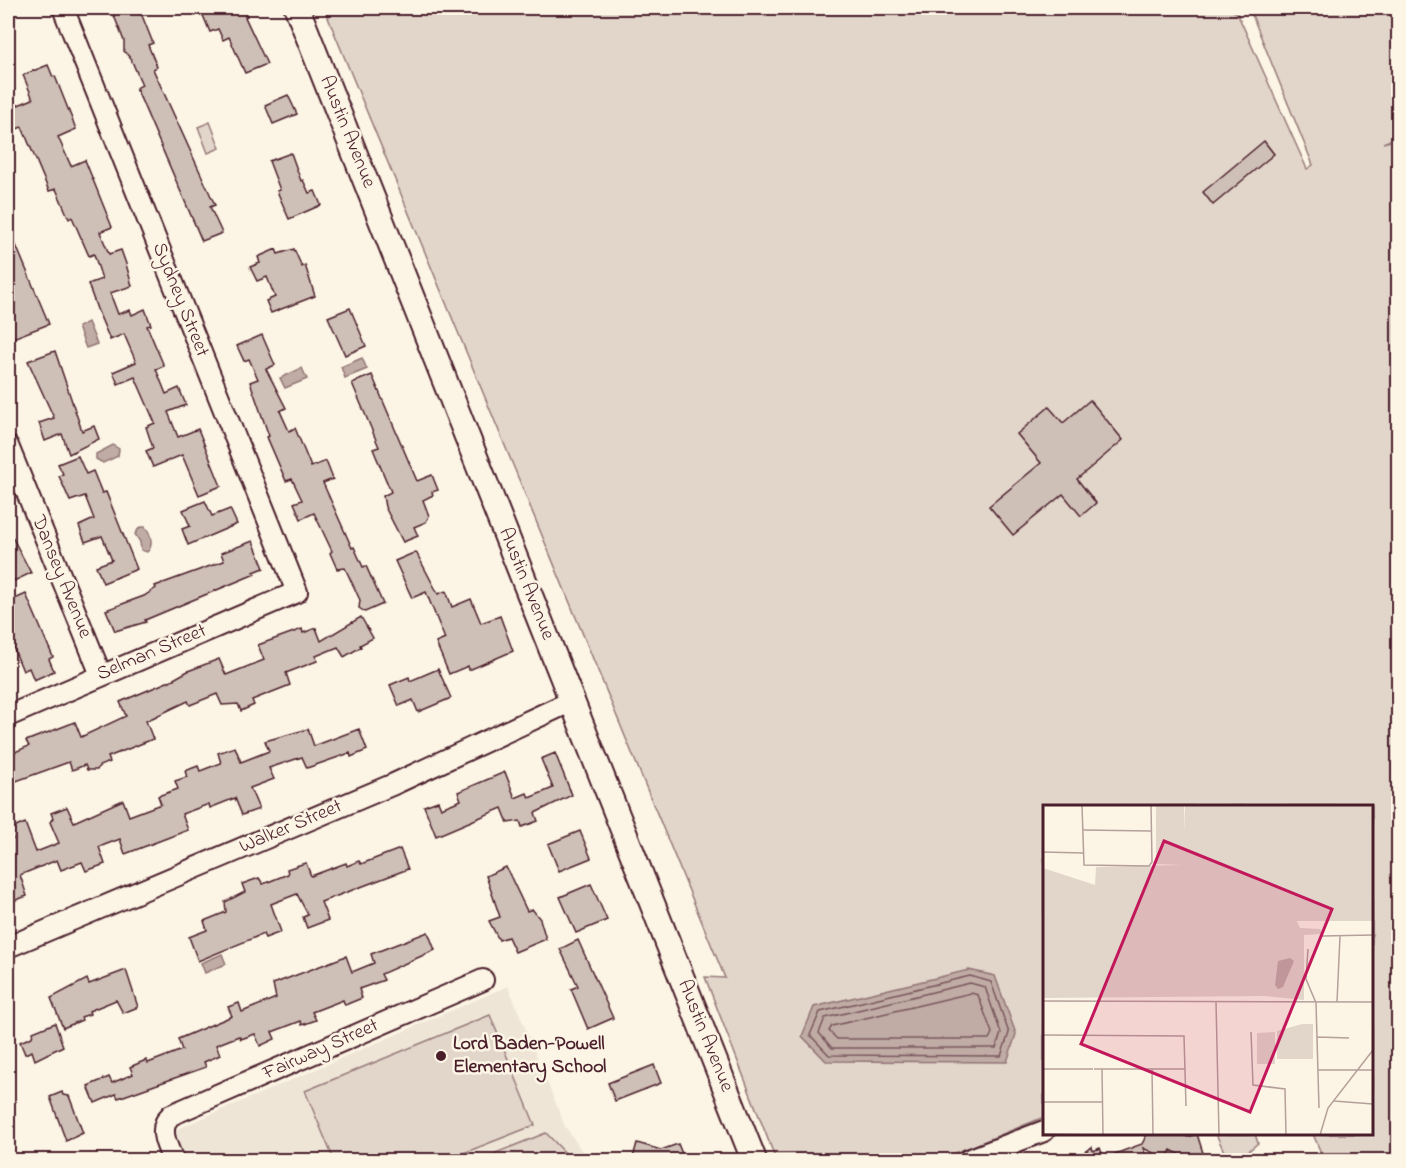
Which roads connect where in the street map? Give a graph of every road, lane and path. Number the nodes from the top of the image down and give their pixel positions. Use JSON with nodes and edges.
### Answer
{"nodes":[{"id":1,"x":63,"y":8,"type":"edge"},
{"id":2,"x":297,"y":8,"type":"edge"},
{"id":3,"x":8,"y":446,"type":"edge"},
{"id":4,"x":14,"y":480,"type":"edge"},
{"id":5,"x":297,"y":592,"type":"joint"},
{"id":6,"x":101,"y":675,"type":"junction"},
{"id":7,"x":572,"y":701,"type":"junction"},
{"id":8,"x":8,"y":716,"type":"edge"},
{"id":9,"x":8,"y":947,"type":"edge"},
{"id":10,"x":483,"y":980,"type":"dead end"},
{"id":11,"x":1043,"y":1131,"type":"edge"},
{"id":12,"x":173,"y":1161,"type":"edge"},
{"id":13,"x":754,"y":1161,"type":"edge"},
{"id":14,"x":968,"y":1161,"type":"edge"}],
"edges":[{"from":1,"to":5,"type":"street","name":"Sydney Street"},
{"from":2,"to":7,"type":"main road","name":"Austin Avenue"},
{"from":3,"to":4,"type":"street","name":"Dansey Avenue"},
{"from":4,"to":6,"type":"street","name":"Dansey Avenue"},
{"from":5,"to":6,"type":"street","name":"Selman Street"},
{"from":6,"to":8,"type":"street","name":"Selman Street"},
{"from":7,"to":9,"type":"street","name":"Walker Street"},
{"from":7,"to":13,"type":"main road","name":"Austin Avenue"},
{"from":10,"to":12,"type":"street","name":"Fairway Street"},
{"from":11,"to":14,"type":"street"}]}
